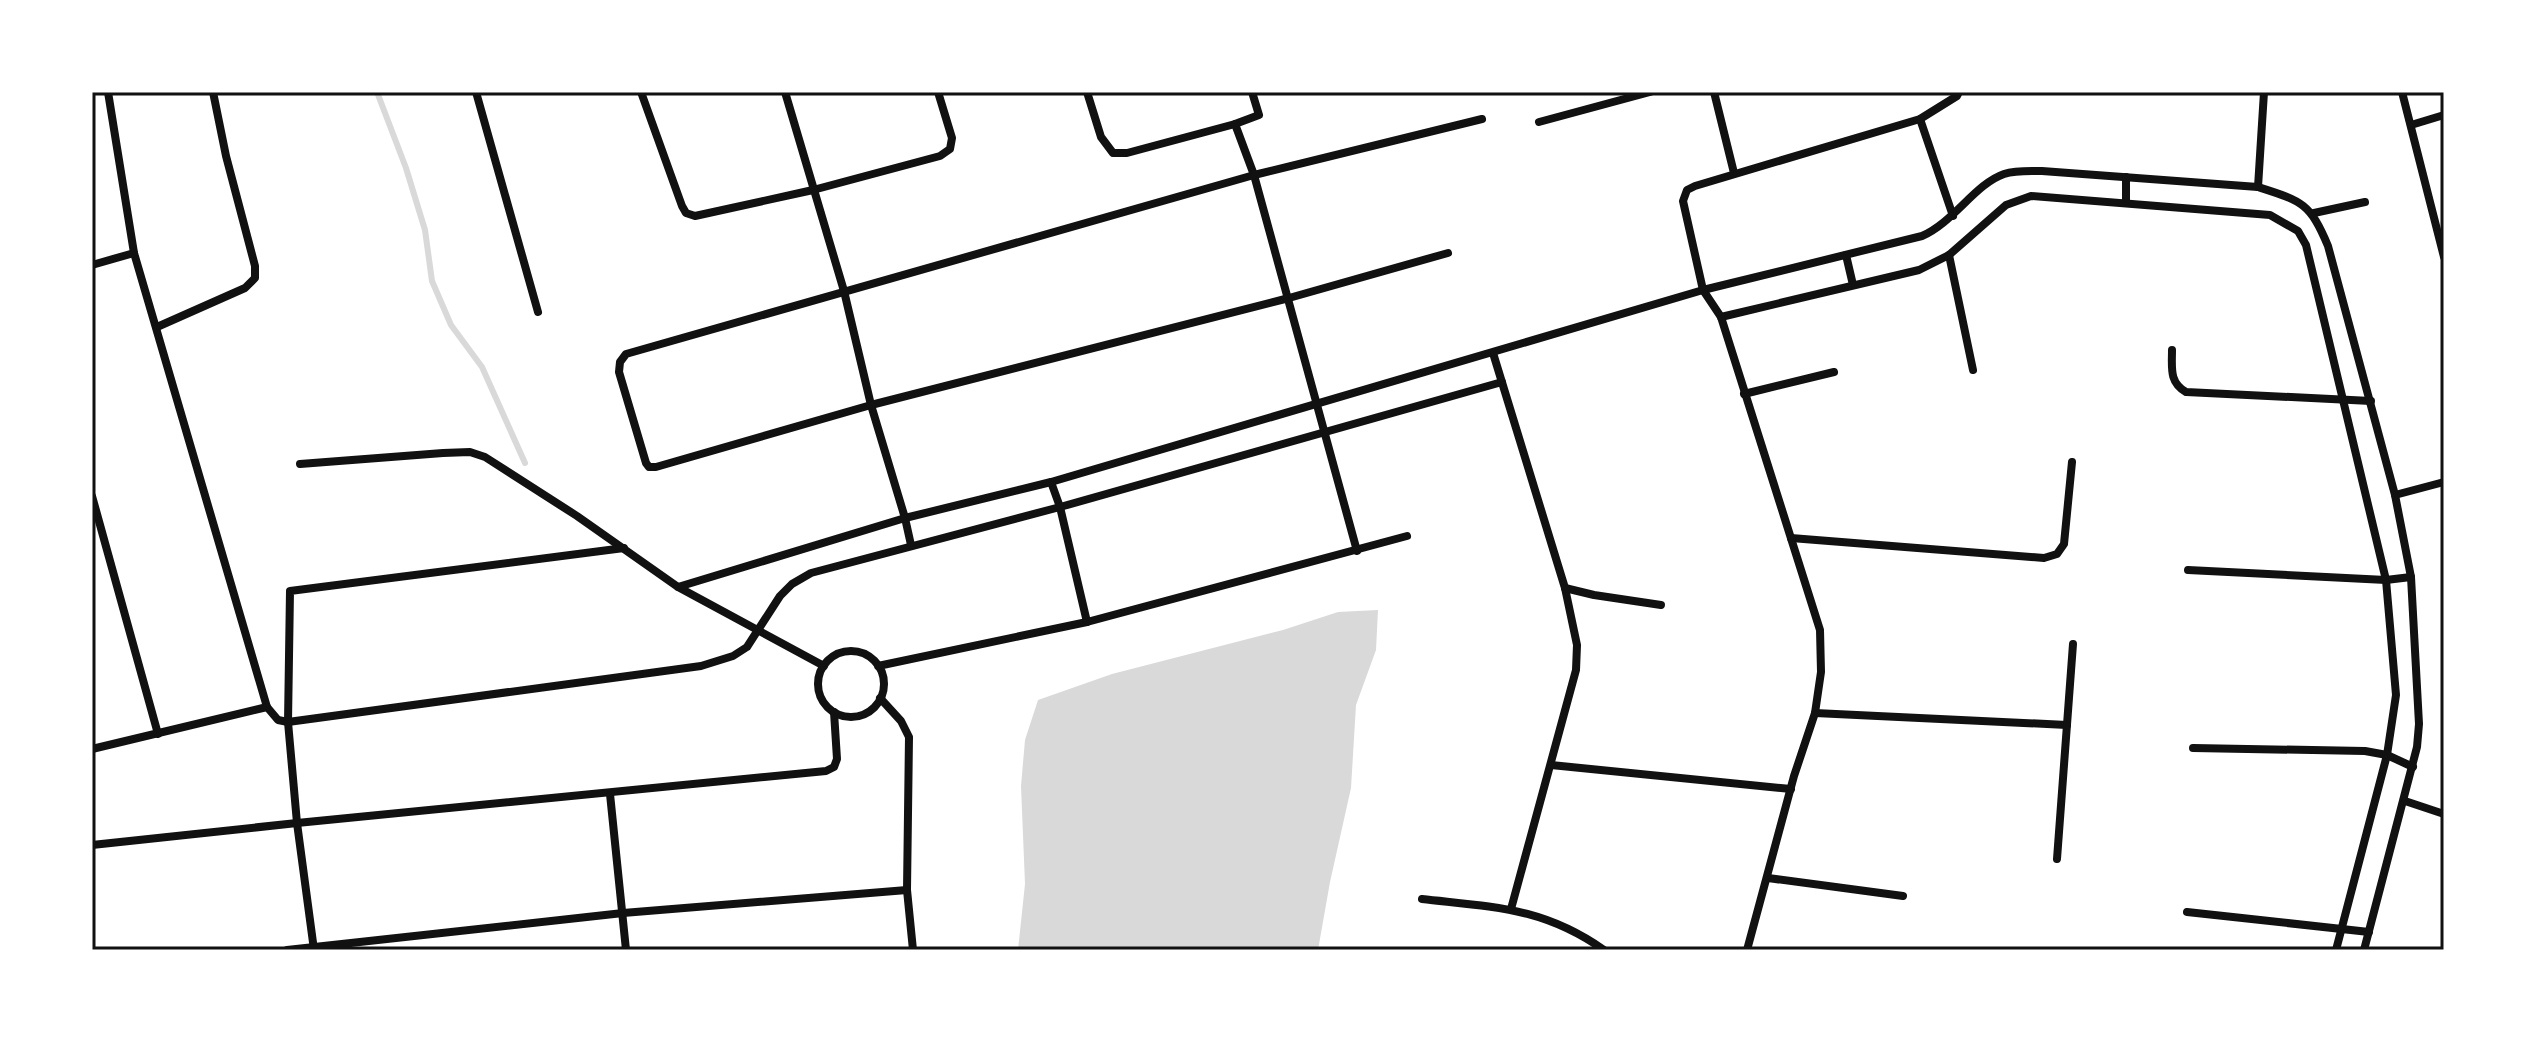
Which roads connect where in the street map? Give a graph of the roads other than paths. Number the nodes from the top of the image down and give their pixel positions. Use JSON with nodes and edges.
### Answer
{"nodes":[{"id":1,"x":108,"y":92,"type":"edge"},
{"id":2,"x":213,"y":92,"type":"edge"},
{"id":3,"x":476,"y":92,"type":"edge"},
{"id":4,"x":641,"y":92,"type":"edge"},
{"id":5,"x":785,"y":92,"type":"edge"},
{"id":6,"x":938,"y":92,"type":"edge"},
{"id":7,"x":1087,"y":92,"type":"edge"},
{"id":8,"x":1252,"y":92,"type":"edge"},
{"id":9,"x":1650,"y":92,"type":"edge"},
{"id":10,"x":1714,"y":92,"type":"edge"},
{"id":11,"x":1959,"y":92,"type":"edge"},
{"id":12,"x":2264,"y":92,"type":"edge"},
{"id":13,"x":2402,"y":92,"type":"edge"},
{"id":14,"x":2444,"y":115,"type":"edge"},
{"id":15,"x":1482,"y":119,"type":"dead end"},
{"id":16,"x":1920,"y":119,"type":"junction"},
{"id":17,"x":1539,"y":122,"type":"dead end"},
{"id":18,"x":1235,"y":124,"type":"junction"},
{"id":19,"x":2411,"y":125,"type":"junction"},
{"id":20,"x":1734,"y":173,"type":"junction"},
{"id":21,"x":1254,"y":175,"type":"junction"},
{"id":22,"x":2126,"y":177,"type":"junction"},
{"id":23,"x":2258,"y":187,"type":"junction"},
{"id":24,"x":813,"y":190,"type":"junction"},
{"id":25,"x":2365,"y":202,"type":"dead end"},
{"id":26,"x":2126,"y":203,"type":"junction"},
{"id":27,"x":2314,"y":213,"type":"junction"},
{"id":28,"x":1953,"y":216,"type":"junction"},
{"id":29,"x":2441,"y":236,"type":"edge"},
{"id":30,"x":134,"y":253,"type":"junction"},
{"id":31,"x":1448,"y":253,"type":"dead end"},
{"id":32,"x":1846,"y":255,"type":"junction"},
{"id":33,"x":1949,"y":255,"type":"junction"},
{"id":34,"x":2444,"y":257,"type":"edge"},
{"id":35,"x":92,"y":265,"type":"edge"},
{"id":36,"x":1853,"y":285,"type":"junction"},
{"id":37,"x":1703,"y":290,"type":"junction"},
{"id":38,"x":844,"y":291,"type":"junction"},
{"id":39,"x":1289,"y":298,"type":"junction"},
{"id":40,"x":538,"y":312,"type":"dead end"},
{"id":41,"x":1721,"y":317,"type":"junction"},
{"id":42,"x":157,"y":327,"type":"junction"},
{"id":43,"x":2172,"y":350,"type":"dead end"},
{"id":44,"x":1493,"y":353,"type":"junction"},
{"id":45,"x":1973,"y":370,"type":"dead end"},
{"id":46,"x":1834,"y":372,"type":"dead end"},
{"id":47,"x":1502,"y":382,"type":"junction"},
{"id":48,"x":1744,"y":394,"type":"junction"},
{"id":49,"x":2342,"y":399,"type":"junction"},
{"id":50,"x":2371,"y":401,"type":"junction"},
{"id":51,"x":871,"y":405,"type":"junction"},
{"id":52,"x":1317,"y":405,"type":"junction"},
{"id":53,"x":1326,"y":433,"type":"junction"},
{"id":54,"x":2072,"y":462,"type":"dead end"},
{"id":55,"x":300,"y":464,"type":"dead end"},
{"id":56,"x":1051,"y":482,"type":"junction"},
{"id":57,"x":2444,"y":482,"type":"edge"},
{"id":58,"x":2395,"y":495,"type":"junction"},
{"id":59,"x":92,"y":496,"type":"edge"},
{"id":60,"x":1060,"y":507,"type":"junction"},
{"id":61,"x":905,"y":518,"type":"junction"},
{"id":62,"x":1407,"y":536,"type":"dead end"},
{"id":63,"x":1791,"y":538,"type":"junction"},
{"id":64,"x":911,"y":545,"type":"junction"},
{"id":65,"x":624,"y":548,"type":"junction"},
{"id":66,"x":1357,"y":551,"type":"junction"},
{"id":67,"x":2188,"y":570,"type":"dead end"},
{"id":68,"x":2411,"y":577,"type":"junction"},
{"id":69,"x":2386,"y":580,"type":"junction"},
{"id":70,"x":678,"y":587,"type":"junction"},
{"id":71,"x":1565,"y":588,"type":"junction"},
{"id":72,"x":1661,"y":605,"type":"dead end"},
{"id":73,"x":1087,"y":622,"type":"junction"},
{"id":74,"x":759,"y":629,"type":"junction"},
{"id":75,"x":2073,"y":644,"type":"dead end"},
{"id":76,"x":824,"y":666,"type":"junction"},
{"id":77,"x":878,"y":666,"type":"junction"},
{"id":78,"x":880,"y":698,"type":"junction"},
{"id":79,"x":267,"y":707,"type":"junction"},
{"id":80,"x":834,"y":712,"type":"junction"},
{"id":81,"x":1815,"y":713,"type":"junction"},
{"id":82,"x":288,"y":722,"type":"junction"},
{"id":83,"x":2067,"y":725,"type":"junction"},
{"id":84,"x":158,"y":734,"type":"junction"},
{"id":85,"x":2193,"y":748,"type":"dead end"},
{"id":86,"x":92,"y":749,"type":"edge"},
{"id":87,"x":2387,"y":755,"type":"junction"},
{"id":88,"x":1551,"y":765,"type":"junction"},
{"id":89,"x":2413,"y":767,"type":"junction"},
{"id":90,"x":1791,"y":789,"type":"junction"},
{"id":91,"x":610,"y":794,"type":"junction"},
{"id":92,"x":2405,"y":801,"type":"junction"},
{"id":93,"x":2444,"y":814,"type":"edge"},
{"id":94,"x":297,"y":823,"type":"junction"},
{"id":95,"x":92,"y":845,"type":"edge"},
{"id":96,"x":2057,"y":859,"type":"dead end"},
{"id":97,"x":1768,"y":878,"type":"junction"},
{"id":98,"x":907,"y":890,"type":"junction"},
{"id":99,"x":1903,"y":896,"type":"dead end"},
{"id":100,"x":1422,"y":899,"type":"dead end"},
{"id":101,"x":1511,"y":909,"type":"junction"},
{"id":102,"x":2187,"y":912,"type":"dead end"},
{"id":103,"x":623,"y":913,"type":"junction"},
{"id":104,"x":2341,"y":929,"type":"junction"},
{"id":105,"x":2369,"y":932,"type":"junction"},
{"id":106,"x":314,"y":949,"type":"edge"},
{"id":107,"x":287,"y":950,"type":"edge"},
{"id":108,"x":626,"y":950,"type":"edge"},
{"id":109,"x":913,"y":950,"type":"edge"},
{"id":110,"x":1604,"y":950,"type":"edge"},
{"id":111,"x":1747,"y":950,"type":"edge"},
{"id":112,"x":2336,"y":950,"type":"edge"},
{"id":113,"x":2364,"y":950,"type":"edge"}],
"edges":[{"from":1,"to":30,"type":"street"},
{"from":2,"to":42,"type":"street"},
{"from":3,"to":40,"type":"street"},
{"from":4,"to":24,"type":"street"},
{"from":5,"to":24,"type":"street"},
{"from":6,"to":24,"type":"street"},
{"from":7,"to":18,"type":"street"},
{"from":8,"to":18,"type":"street"},
{"from":9,"to":17,"type":"street"},
{"from":10,"to":20,"type":"street"},
{"from":11,"to":16,"type":"street"},
{"from":12,"to":23,"type":"street"},
{"from":13,"to":19,"type":"street"},
{"from":14,"to":19,"type":"street"},
{"from":15,"to":21,"type":"street"},
{"from":16,"to":20,"type":"street"},
{"from":16,"to":28,"type":"street"},
{"from":18,"to":21,"type":"street"},
{"from":19,"to":29,"type":"street"},
{"from":20,"to":37,"type":"street"},
{"from":21,"to":38,"type":"street"},
{"from":21,"to":39,"type":"street"},
{"from":22,"to":23,"type":"street"},
{"from":22,"to":26,"type":"street"},
{"from":22,"to":28,"type":"street"},
{"from":23,"to":27,"type":"street"},
{"from":24,"to":38,"type":"street"},
{"from":25,"to":27,"type":"street"},
{"from":26,"to":33,"type":"street"},
{"from":26,"to":49,"type":"street"},
{"from":27,"to":50,"type":"street"},
{"from":28,"to":32,"type":"street"},
{"from":29,"to":34,"type":"street"},
{"from":30,"to":35,"type":"street"},
{"from":30,"to":42,"type":"street"},
{"from":31,"to":39,"type":"street"},
{"from":32,"to":36,"type":"street"},
{"from":32,"to":37,"type":"street"},
{"from":33,"to":36,"type":"street"},
{"from":33,"to":45,"type":"street"},
{"from":36,"to":41,"type":"street"},
{"from":37,"to":41,"type":"street"},
{"from":37,"to":44,"type":"street"},
{"from":38,"to":51,"type":"street"},
{"from":38,"to":51,"type":"street"},
{"from":39,"to":51,"type":"street"},
{"from":39,"to":52,"type":"street"},
{"from":41,"to":48,"type":"street"},
{"from":42,"to":79,"type":"street"},
{"from":43,"to":49,"type":"street"},
{"from":44,"to":47,"type":"street"},
{"from":44,"to":52,"type":"street"},
{"from":46,"to":48,"type":"street"},
{"from":47,"to":53,"type":"street"},
{"from":47,"to":71,"type":"street"},
{"from":48,"to":63,"type":"street"},
{"from":49,"to":50,"type":"street"},
{"from":49,"to":69,"type":"street"},
{"from":50,"to":58,"type":"street"},
{"from":51,"to":61,"type":"street"},
{"from":52,"to":53,"type":"street"},
{"from":52,"to":56,"type":"street"},
{"from":53,"to":60,"type":"street"},
{"from":53,"to":66,"type":"street"},
{"from":54,"to":63,"type":"street"},
{"from":55,"to":65,"type":"street"},
{"from":56,"to":60,"type":"street"},
{"from":56,"to":61,"type":"street"},
{"from":57,"to":58,"type":"street"},
{"from":58,"to":68,"type":"street"},
{"from":59,"to":84,"type":"street"},
{"from":60,"to":64,"type":"street"},
{"from":60,"to":73,"type":"street"},
{"from":61,"to":64,"type":"street"},
{"from":61,"to":70,"type":"street"},
{"from":62,"to":66,"type":"street"},
{"from":63,"to":81,"type":"street"},
{"from":64,"to":74,"type":"street"},
{"from":65,"to":70,"type":"street"},
{"from":65,"to":82,"type":"street"},
{"from":66,"to":73,"type":"street"},
{"from":67,"to":69,"type":"street"},
{"from":68,"to":69,"type":"street"},
{"from":68,"to":89,"type":"street"},
{"from":69,"to":87,"type":"street"},
{"from":70,"to":74,"type":"street"},
{"from":71,"to":72,"type":"street"},
{"from":71,"to":88,"type":"street"},
{"from":73,"to":77,"type":"street"},
{"from":74,"to":76,"type":"street"},
{"from":74,"to":82,"type":"street"},
{"from":75,"to":83,"type":"street"},
{"from":76,"to":77,"type":"street"},
{"from":76,"to":80,"type":"street"},
{"from":77,"to":78,"type":"street"},
{"from":78,"to":80,"type":"street"},
{"from":78,"to":98,"type":"street"},
{"from":79,"to":82,"type":"street"},
{"from":79,"to":84,"type":"street"},
{"from":80,"to":91,"type":"street"},
{"from":81,"to":83,"type":"street"},
{"from":81,"to":90,"type":"street"},
{"from":82,"to":94,"type":"street"},
{"from":83,"to":96,"type":"street"},
{"from":84,"to":86,"type":"street"},
{"from":85,"to":87,"type":"street"},
{"from":87,"to":89,"type":"street"},
{"from":87,"to":104,"type":"street"},
{"from":88,"to":90,"type":"street"},
{"from":88,"to":101,"type":"street"},
{"from":89,"to":92,"type":"street"},
{"from":90,"to":97,"type":"street"},
{"from":91,"to":94,"type":"street"},
{"from":91,"to":103,"type":"street"},
{"from":92,"to":93,"type":"street"},
{"from":92,"to":105,"type":"street"},
{"from":94,"to":95,"type":"street"},
{"from":94,"to":106,"type":"street"},
{"from":97,"to":99,"type":"street"},
{"from":97,"to":111,"type":"street"},
{"from":98,"to":103,"type":"street"},
{"from":98,"to":109,"type":"street"},
{"from":100,"to":101,"type":"street"},
{"from":101,"to":110,"type":"street"},
{"from":102,"to":104,"type":"street"},
{"from":103,"to":106,"type":"street"},
{"from":103,"to":108,"type":"street"},
{"from":104,"to":105,"type":"street"},
{"from":104,"to":112,"type":"street"},
{"from":105,"to":113,"type":"street"},
{"from":106,"to":107,"type":"street"}]}
